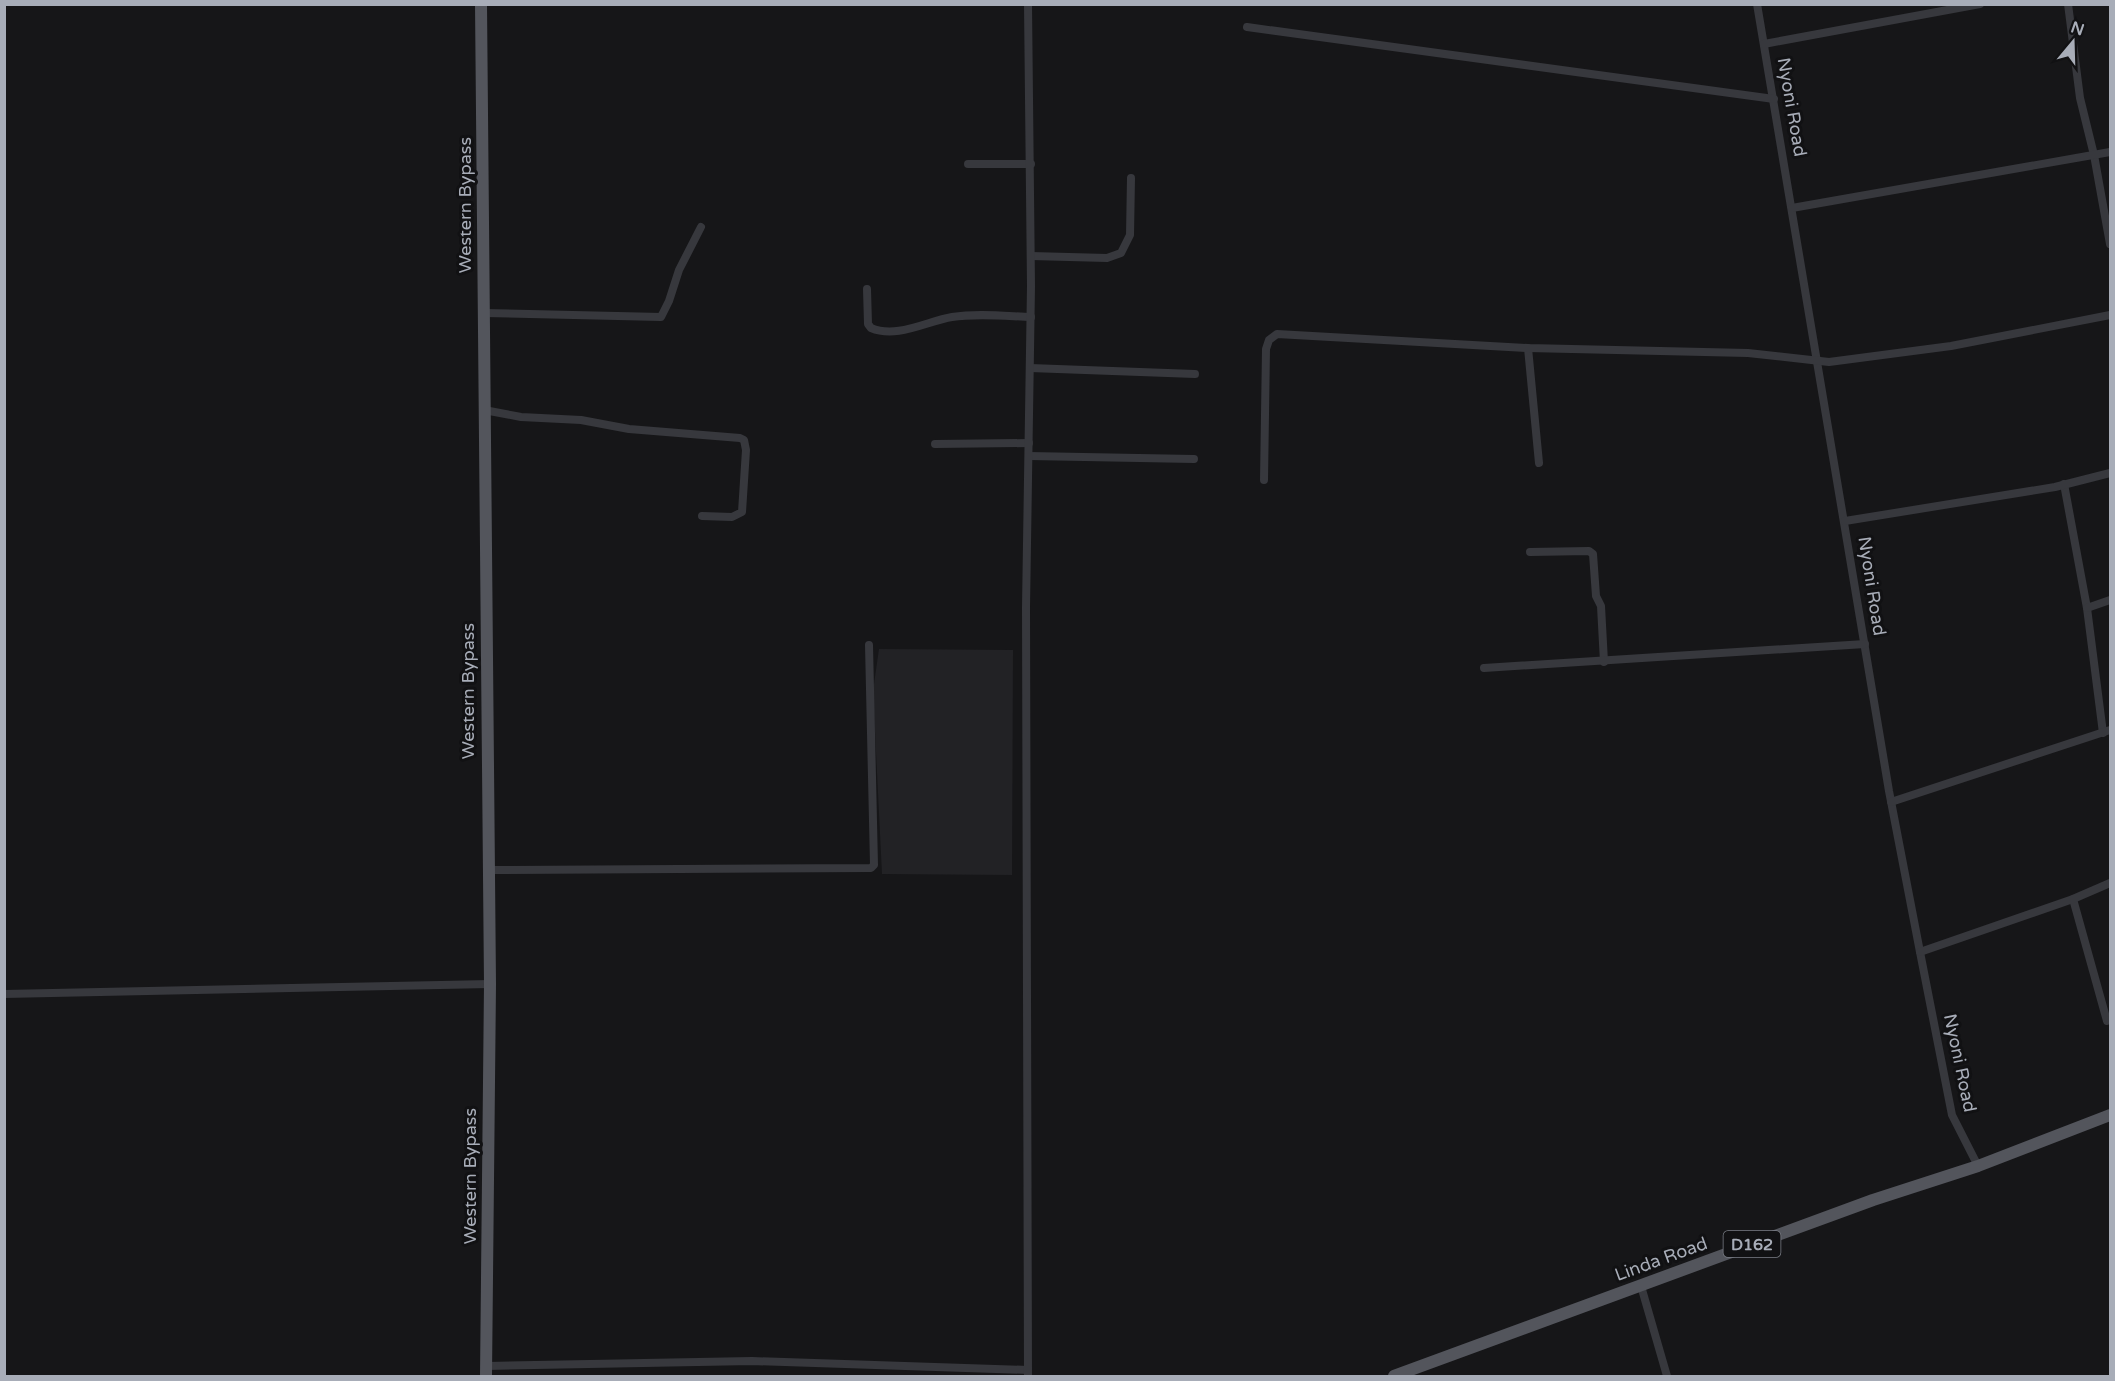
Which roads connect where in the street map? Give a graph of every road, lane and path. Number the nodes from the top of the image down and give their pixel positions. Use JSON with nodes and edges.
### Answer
{"nodes":[{"id":1,"x":481,"y":4,"type":"edge"},
{"id":2,"x":1028,"y":4,"type":"edge"},
{"id":3,"x":1757,"y":4,"type":"edge"},
{"id":4,"x":1980,"y":4,"type":"edge"},
{"id":5,"x":2068,"y":4,"type":"edge"},
{"id":6,"x":1247,"y":27,"type":"dead end"},
{"id":7,"x":1764,"y":44,"type":"junction"},
{"id":8,"x":1774,"y":99,"type":"junction"},
{"id":9,"x":2110,"y":152,"type":"edge"},
{"id":10,"x":2094,"y":155,"type":"junction"},
{"id":11,"x":968,"y":164,"type":"dead end"},
{"id":12,"x":1031,"y":164,"type":"junction"},
{"id":13,"x":1131,"y":178,"type":"dead end"},
{"id":14,"x":1792,"y":208,"type":"junction"},
{"id":15,"x":701,"y":227,"type":"dead end"},
{"id":16,"x":2110,"y":244,"type":"edge"},
{"id":17,"x":1031,"y":256,"type":"junction"},
{"id":18,"x":867,"y":289,"type":"dead end"},
{"id":19,"x":484,"y":313,"type":"junction"},
{"id":20,"x":2110,"y":315,"type":"edge"},
{"id":21,"x":1031,"y":317,"type":"junction"},
{"id":22,"x":1528,"y":348,"type":"junction"},
{"id":23,"x":1818,"y":362,"type":"junction"},
{"id":24,"x":1030,"y":368,"type":"junction"},
{"id":25,"x":1196,"y":374,"type":"dead end"},
{"id":26,"x":484,"y":410,"type":"junction"},
{"id":27,"x":1029,"y":443,"type":"junction"},
{"id":28,"x":935,"y":444,"type":"dead end"},
{"id":29,"x":1029,"y":456,"type":"junction"},
{"id":30,"x":1194,"y":459,"type":"dead end"},
{"id":31,"x":1539,"y":463,"type":"dead end"},
{"id":32,"x":2110,"y":473,"type":"edge"},
{"id":33,"x":1264,"y":480,"type":"dead end"},
{"id":34,"x":2064,"y":484,"type":"junction"},
{"id":35,"x":702,"y":516,"type":"dead end"},
{"id":36,"x":1845,"y":520,"type":"junction"},
{"id":37,"x":1530,"y":552,"type":"dead end"},
{"id":38,"x":2110,"y":600,"type":"edge"},
{"id":39,"x":2087,"y":608,"type":"junction"},
{"id":40,"x":1865,"y":644,"type":"junction"},
{"id":41,"x":869,"y":645,"type":"dead end"},
{"id":42,"x":1604,"y":662,"type":"junction"},
{"id":43,"x":1484,"y":668,"type":"dead end"},
{"id":44,"x":2107,"y":731,"type":"edge"},
{"id":45,"x":1891,"y":801,"type":"junction"},
{"id":46,"x":487,"y":870,"type":"junction"},
{"id":47,"x":2110,"y":883,"type":"edge"},
{"id":48,"x":2073,"y":899,"type":"junction"},
{"id":49,"x":1920,"y":952,"type":"junction"},
{"id":50,"x":490,"y":984,"type":"junction"},
{"id":51,"x":4,"y":994,"type":"edge"},
{"id":52,"x":2107,"y":1021,"type":"dead end"},
{"id":53,"x":2110,"y":1116,"type":"edge"},
{"id":54,"x":1978,"y":1166,"type":"junction"},
{"id":55,"x":1641,"y":1286,"type":"junction"},
{"id":56,"x":486,"y":1371,"type":"edge"},
{"id":57,"x":1028,"y":1373,"type":"edge"},
{"id":58,"x":1394,"y":1377,"type":"edge"},
{"id":59,"x":1667,"y":1377,"type":"edge"}],
"edges":[{"from":1,"to":19,"type":"main road","name":"Western Bypass"},
{"from":2,"to":12,"type":"street"},
{"from":3,"to":7,"type":"street","name":"Nyoni Road"},
{"from":4,"to":7,"type":"street"},
{"from":5,"to":10,"type":"street"},
{"from":6,"to":8,"type":"street"},
{"from":7,"to":8,"type":"street","name":"Nyoni Road"},
{"from":8,"to":14,"type":"street","name":"Nyoni Road"},
{"from":9,"to":10,"type":"street"},
{"from":10,"to":14,"type":"street"},
{"from":10,"to":16,"type":"street"},
{"from":11,"to":12,"type":"street"},
{"from":12,"to":17,"type":"street"},
{"from":13,"to":17,"type":"street"},
{"from":14,"to":23,"type":"street","name":"Nyoni Road"},
{"from":15,"to":19,"type":"street"},
{"from":17,"to":21,"type":"street"},
{"from":18,"to":21,"type":"street"},
{"from":19,"to":26,"type":"main road","name":"Western Bypass"},
{"from":20,"to":23,"type":"street"},
{"from":21,"to":24,"type":"street"},
{"from":22,"to":23,"type":"street"},
{"from":22,"to":31,"type":"street"},
{"from":22,"to":33,"type":"street"},
{"from":23,"to":36,"type":"street","name":"Nyoni Road"},
{"from":24,"to":25,"type":"street"},
{"from":24,"to":27,"type":"street"},
{"from":26,"to":35,"type":"street"},
{"from":26,"to":46,"type":"main road","name":"Western Bypass"},
{"from":27,"to":28,"type":"street"},
{"from":27,"to":29,"type":"street"},
{"from":29,"to":30,"type":"street"},
{"from":29,"to":57,"type":"street"},
{"from":32,"to":34,"type":"street"},
{"from":34,"to":36,"type":"street"},
{"from":34,"to":39,"type":"street"},
{"from":36,"to":40,"type":"street","name":"Nyoni Road"},
{"from":37,"to":42,"type":"street"},
{"from":38,"to":39,"type":"street"},
{"from":39,"to":44,"type":"street"},
{"from":40,"to":42,"type":"street"},
{"from":40,"to":45,"type":"street","name":"Nyoni Road"},
{"from":41,"to":46,"type":"street"},
{"from":42,"to":43,"type":"street"},
{"from":44,"to":45,"type":"street"},
{"from":45,"to":49,"type":"street","name":"Nyoni Road"},
{"from":46,"to":50,"type":"main road","name":"Western Bypass"},
{"from":47,"to":48,"type":"street"},
{"from":48,"to":49,"type":"street"},
{"from":48,"to":52,"type":"street"},
{"from":49,"to":54,"type":"street","name":"Nyoni Road"},
{"from":50,"to":51,"type":"street"},
{"from":50,"to":56,"type":"main road","name":"Western Bypass"},
{"from":53,"to":54,"type":"main road","name":"Linda Road","number":"D162"},
{"from":54,"to":55,"type":"main road","name":"Linda Road","number":"D162"},
{"from":55,"to":58,"type":"main road","name":"Linda Road","number":"D162"},
{"from":55,"to":59,"type":"street"},
{"from":56,"to":57,"type":"street"}]}
